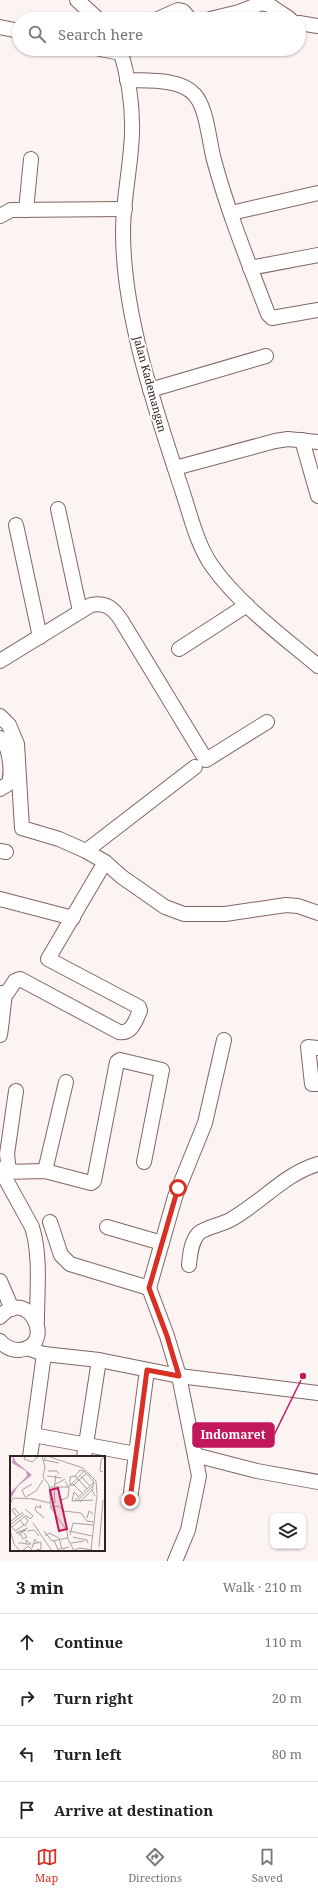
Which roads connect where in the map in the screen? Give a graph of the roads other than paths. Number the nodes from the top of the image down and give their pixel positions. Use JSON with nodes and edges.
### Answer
{"nodes":[{"id":1,"x":77,"y":0,"type":"edge"},
{"id":2,"x":90,"y":12,"type":"edge"},
{"id":3,"x":174,"y":12,"type":"edge"},
{"id":4,"x":184,"y":12,"type":"edge"},
{"id":5,"x":239,"y":12,"type":"edge"},
{"id":6,"x":280,"y":12,"type":"edge"},
{"id":7,"x":306,"y":24,"type":"edge"},
{"id":8,"x":318,"y":26,"type":"edge"},
{"id":9,"x":0,"y":27,"type":"edge"},
{"id":10,"x":12,"y":30,"type":"edge"},
{"id":11,"x":122,"y":56,"type":"edge"},
{"id":12,"x":128,"y":80,"type":"junction"},
{"id":13,"x":31,"y":159,"type":"dead end"},
{"id":14,"x":318,"y":193,"type":"edge"},
{"id":15,"x":125,"y":209,"type":"junction"},
{"id":16,"x":26,"y":210,"type":"junction"},
{"id":17,"x":231,"y":213,"type":"junction"},
{"id":18,"x":0,"y":216,"type":"edge"},
{"id":19,"x":318,"y":255,"type":"edge"},
{"id":20,"x":250,"y":268,"type":"junction"},
{"id":21,"x":318,"y":310,"type":"edge"},
{"id":22,"x":266,"y":356,"type":"dead end"},
{"id":23,"x":150,"y":390,"type":"junction"},
{"id":24,"x":302,"y":440,"type":"junction"},
{"id":25,"x":318,"y":442,"type":"edge"},
{"id":26,"x":175,"y":468,"type":"junction"},
{"id":27,"x":318,"y":496,"type":"edge"},
{"id":28,"x":58,"y":509,"type":"dead end"},
{"id":29,"x":16,"y":524,"type":"dead end"},
{"id":30,"x":247,"y":605,"type":"junction"},
{"id":31,"x":80,"y":612,"type":"junction"},
{"id":32,"x":40,"y":637,"type":"junction"},
{"id":33,"x":179,"y":649,"type":"dead end"},
{"id":34,"x":0,"y":661,"type":"edge"},
{"id":35,"x":318,"y":666,"type":"edge"},
{"id":36,"x":0,"y":716,"type":"edge"},
{"id":37,"x":267,"y":722,"type":"dead end"},
{"id":38,"x":0,"y":738,"type":"edge"},
{"id":39,"x":195,"y":767,"type":"dead end"},
{"id":40,"x":0,"y":789,"type":"edge"},
{"id":41,"x":86,"y":851,"type":"junction"},
{"id":42,"x":105,"y":862,"type":"junction"},
{"id":43,"x":0,"y":899,"type":"edge"},
{"id":44,"x":318,"y":913,"type":"edge"},
{"id":45,"x":73,"y":918,"type":"junction"},
{"id":46,"x":3,"y":994,"type":"edge"},
{"id":47,"x":0,"y":1035,"type":"edge"},
{"id":48,"x":224,"y":1040,"type":"dead end"},
{"id":49,"x":318,"y":1048,"type":"edge"},
{"id":50,"x":66,"y":1082,"type":"dead end"},
{"id":51,"x":318,"y":1084,"type":"edge"},
{"id":52,"x":16,"y":1091,"type":"dead end"},
{"id":53,"x":144,"y":1162,"type":"dead end"},
{"id":54,"x":318,"y":1164,"type":"edge"},
{"id":55,"x":4,"y":1171,"type":"edge"},
{"id":56,"x":45,"y":1171,"type":"junction"},
{"id":57,"x":50,"y":1222,"type":"dead end"},
{"id":58,"x":107,"y":1227,"type":"dead end"},
{"id":59,"x":162,"y":1244,"type":"junction"},
{"id":60,"x":189,"y":1265,"type":"dead end"},
{"id":61,"x":0,"y":1281,"type":"edge"},
{"id":62,"x":149,"y":1288,"type":"junction"},
{"id":63,"x":12,"y":1309,"type":"junction"},
{"id":64,"x":0,"y":1317,"type":"edge"},
{"id":65,"x":36,"y":1321,"type":"junction"},
{"id":66,"x":0,"y":1341,"type":"edge"},
{"id":67,"x":27,"y":1348,"type":"junction"},
{"id":68,"x":44,"y":1354,"type":"junction"},
{"id":69,"x":99,"y":1360,"type":"junction"},
{"id":70,"x":147,"y":1370,"type":"junction"},
{"id":71,"x":179,"y":1376,"type":"junction"},
{"id":72,"x":318,"y":1393,"type":"edge"},
{"id":73,"x":33,"y":1435,"type":"junction"},
{"id":74,"x":85,"y":1451,"type":"edge"},
{"id":75,"x":136,"y":1454,"type":"junction"},
{"id":76,"x":195,"y":1455,"type":"junction"},
{"id":77,"x":30,"y":1456,"type":"edge"},
{"id":78,"x":318,"y":1482,"type":"edge"},
{"id":79,"x":130,"y":1500,"type":"dead end"},
{"id":80,"x":175,"y":1561,"type":"edge"}],
"edges":[{"from":1,"to":2,"type":"street"},
{"from":3,"to":4,"type":"street"},
{"from":5,"to":6,"type":"street"},
{"from":7,"to":8,"type":"street"},
{"from":9,"to":10,"type":"street"},
{"from":11,"to":12,"type":"street","name":"Jalan Kademangan"},
{"from":12,"to":15,"type":"street","name":"Jalan Kademangan"},
{"from":12,"to":17,"type":"street"},
{"from":13,"to":16,"type":"street"},
{"from":14,"to":17,"type":"street"},
{"from":15,"to":16,"type":"street"},
{"from":15,"to":23,"type":"street","name":"Jalan Kademangan"},
{"from":16,"to":18,"type":"street"},
{"from":17,"to":20,"type":"street"},
{"from":19,"to":20,"type":"street"},
{"from":20,"to":21,"type":"street"},
{"from":22,"to":23,"type":"street"},
{"from":23,"to":26,"type":"street","name":"Jalan Kademangan"},
{"from":24,"to":25,"type":"street"},
{"from":24,"to":26,"type":"street"},
{"from":24,"to":27,"type":"street"},
{"from":26,"to":30,"type":"street","name":"Jalan Kademangan"},
{"from":28,"to":31,"type":"street"},
{"from":29,"to":32,"type":"street"},
{"from":30,"to":33,"type":"street"},
{"from":30,"to":35,"type":"street","name":"Jalan Kademangan"},
{"from":31,"to":32,"type":"street"},
{"from":31,"to":37,"type":"street"},
{"from":32,"to":34,"type":"street"},
{"from":36,"to":41,"type":"street"},
{"from":38,"to":40,"type":"street"},
{"from":39,"to":41,"type":"street"},
{"from":41,"to":42,"type":"street"},
{"from":42,"to":44,"type":"street"},
{"from":42,"to":45,"type":"street"},
{"from":43,"to":45,"type":"street"},
{"from":45,"to":46,"type":"street"},
{"from":46,"to":47,"type":"street"},
{"from":48,"to":59,"type":"street"},
{"from":49,"to":51,"type":"street"},
{"from":50,"to":56,"type":"street"},
{"from":52,"to":55,"type":"street"},
{"from":53,"to":56,"type":"street"},
{"from":54,"to":60,"type":"street"},
{"from":55,"to":56,"type":"street"},
{"from":55,"to":65,"type":"street"},
{"from":57,"to":62,"type":"street"},
{"from":58,"to":59,"type":"street"},
{"from":59,"to":62,"type":"street"},
{"from":61,"to":63,"type":"street"},
{"from":62,"to":71,"type":"street"},
{"from":63,"to":64,"type":"street"},
{"from":63,"to":65,"type":"street"},
{"from":65,"to":67,"type":"street"},
{"from":66,"to":67,"type":"street"},
{"from":67,"to":68,"type":"street"},
{"from":68,"to":69,"type":"street"},
{"from":68,"to":73,"type":"street"},
{"from":69,"to":70,"type":"street"},
{"from":69,"to":74,"type":"street"},
{"from":70,"to":71,"type":"street"},
{"from":70,"to":75,"type":"street"},
{"from":71,"to":72,"type":"street"},
{"from":71,"to":76,"type":"street"},
{"from":73,"to":74,"type":"street"},
{"from":73,"to":77,"type":"street"},
{"from":74,"to":75,"type":"street"},
{"from":75,"to":79,"type":"street"},
{"from":76,"to":78,"type":"street"},
{"from":76,"to":80,"type":"street"}]}
